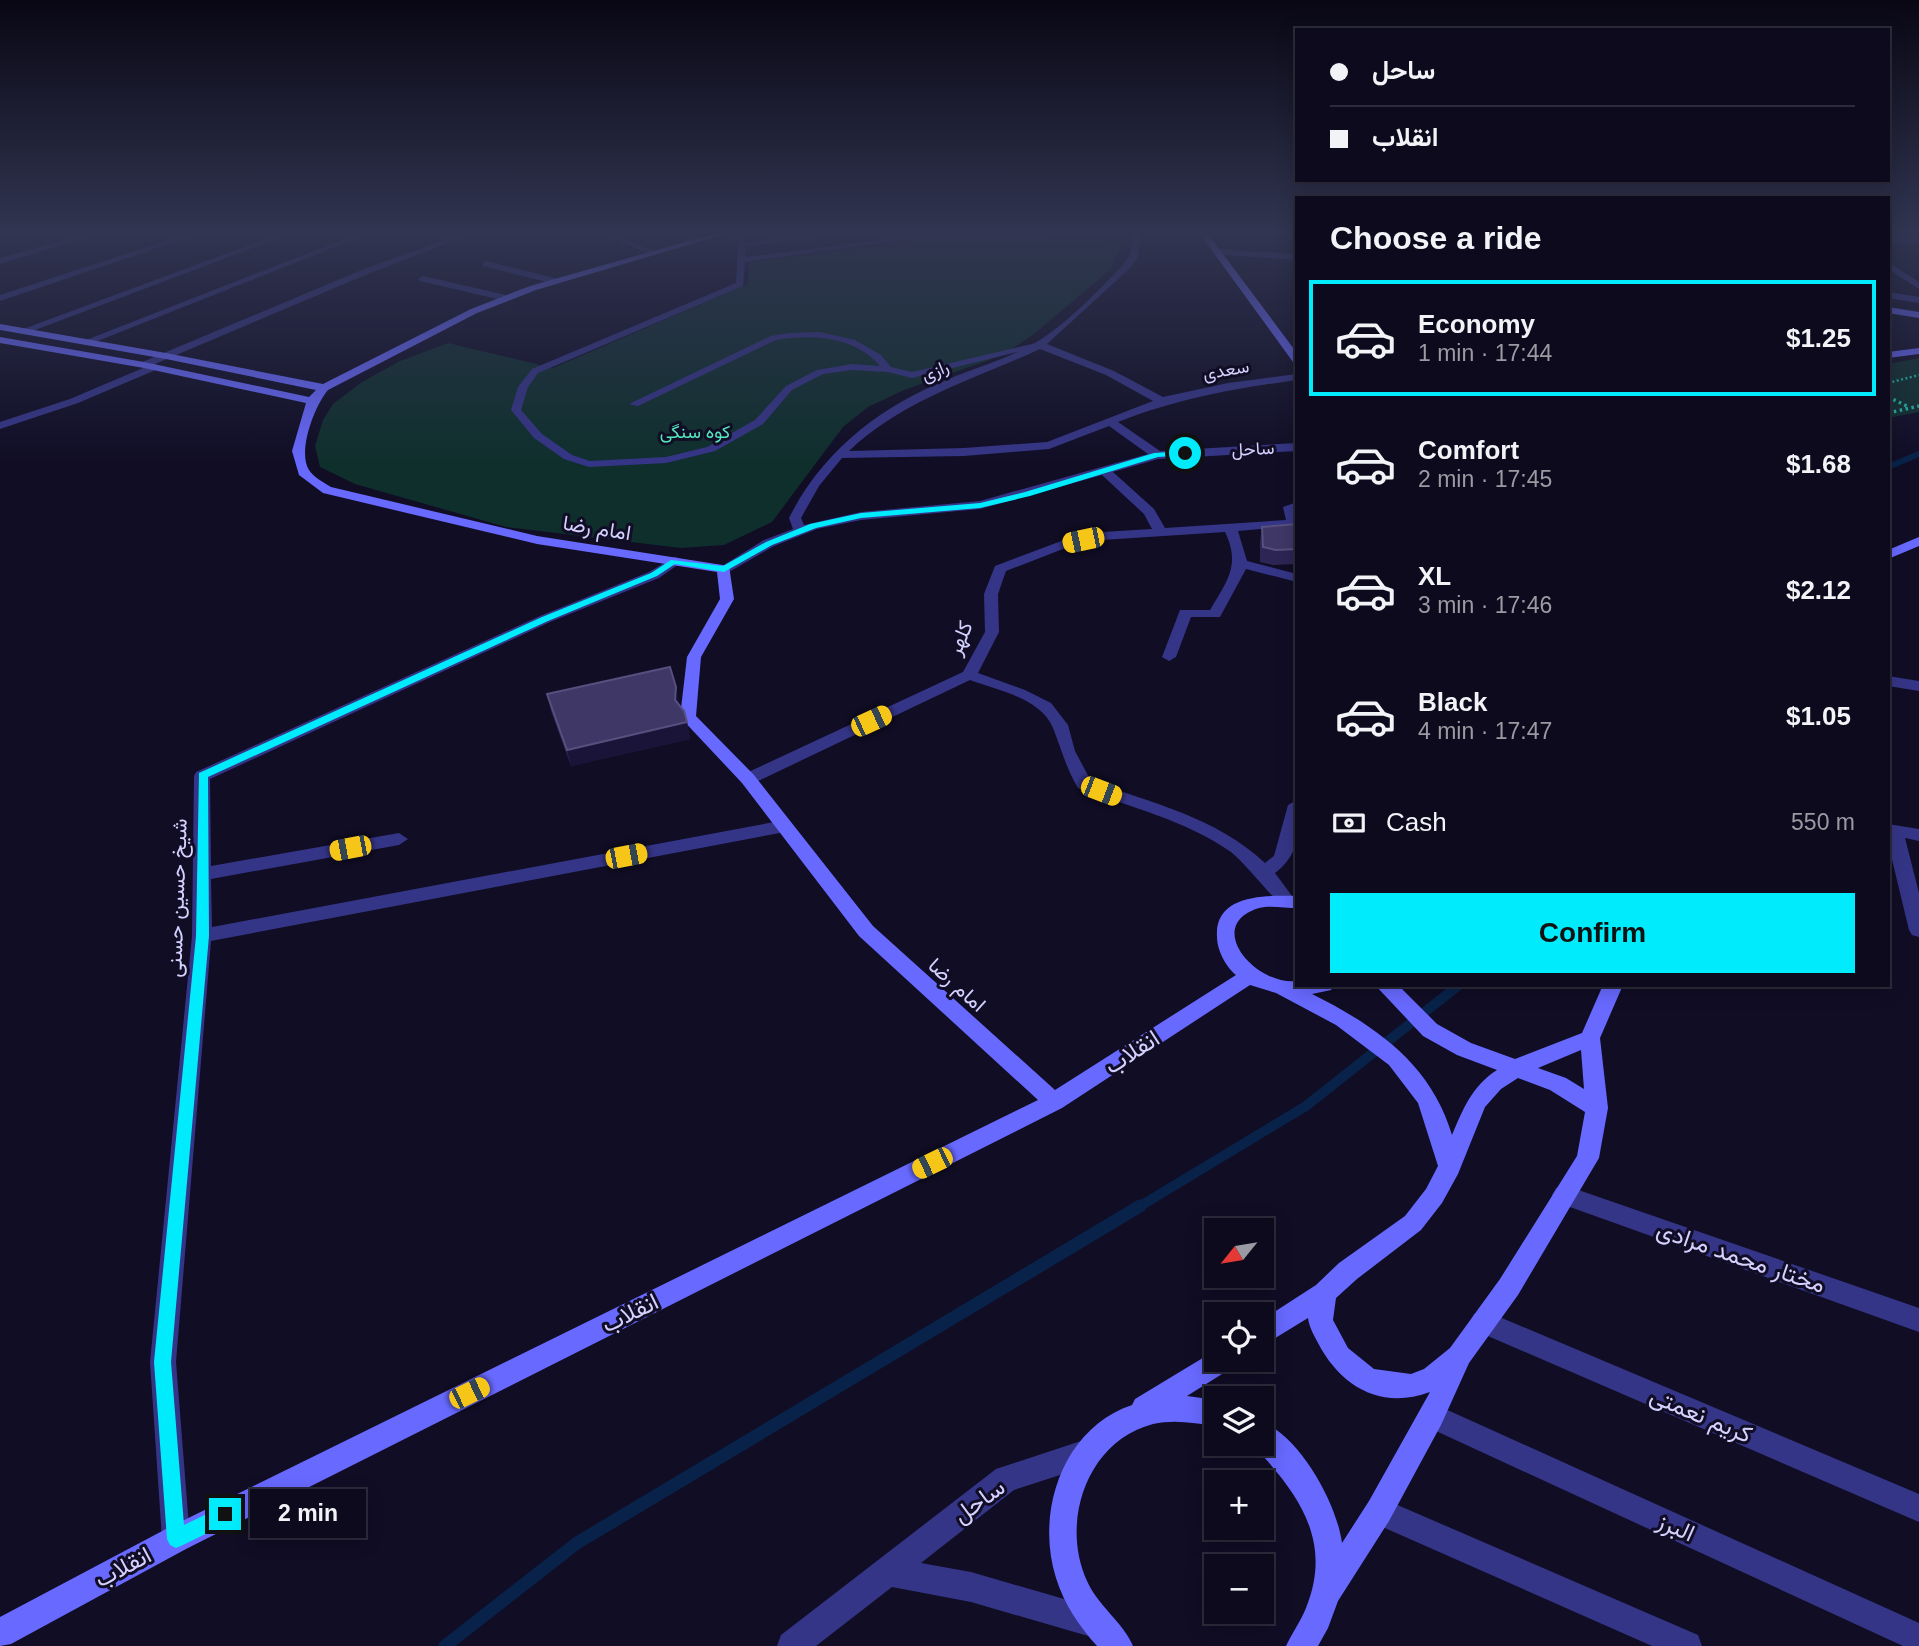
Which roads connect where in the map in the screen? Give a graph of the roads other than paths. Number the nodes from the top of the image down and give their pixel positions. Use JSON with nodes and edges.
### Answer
{"nodes":[{"id":1,"x":78,"y":311,"type":"edge"},
{"id":2,"x":166,"y":311,"type":"edge"},
{"id":3,"x":273,"y":311,"type":"edge"},
{"id":4,"x":476,"y":311,"type":"edge"},
{"id":5,"x":677,"y":311,"type":"edge"},
{"id":6,"x":1079,"y":311,"type":"edge"},
{"id":7,"x":1261,"y":311,"type":"edge"},
{"id":8,"x":1893,"y":311,"type":"edge"},
{"id":9,"x":1919,"y":315,"type":"edge"},
{"id":10,"x":0,"y":327,"type":"edge"},
{"id":11,"x":23,"y":331,"type":"junction"},
{"id":12,"x":0,"y":340,"type":"edge"},
{"id":13,"x":86,"y":342,"type":"junction"},
{"id":14,"x":1040,"y":345,"type":"junction"},
{"id":15,"x":1919,"y":351,"type":"edge"},
{"id":16,"x":1890,"y":355,"type":"edge"},
{"id":17,"x":166,"y":356,"type":"junction"},
{"id":18,"x":1295,"y":357,"type":"edge"},
{"id":19,"x":149,"y":366,"type":"junction"},
{"id":20,"x":888,"y":369,"type":"junction"},
{"id":21,"x":1295,"y":377,"type":"edge"},
{"id":22,"x":324,"y":388,"type":"junction"},
{"id":23,"x":312,"y":401,"type":"junction"},
{"id":24,"x":1163,"y":401,"type":"junction"},
{"id":25,"x":634,"y":404,"type":"dead end"},
{"id":26,"x":1111,"y":422,"type":"junction"},
{"id":27,"x":0,"y":426,"type":"edge"},
{"id":28,"x":1295,"y":447,"type":"edge"},
{"id":29,"x":1157,"y":454,"type":"junction"},
{"id":30,"x":839,"y":455,"type":"junction"},
{"id":31,"x":1105,"y":471,"type":"junction"},
{"id":32,"x":1295,"y":506,"type":"edge"},
{"id":33,"x":1230,"y":528,"type":"junction"},
{"id":34,"x":800,"y":531,"type":"junction"},
{"id":35,"x":1161,"y":533,"type":"junction"},
{"id":36,"x":1919,"y":541,"type":"edge"},
{"id":37,"x":1890,"y":554,"type":"edge"},
{"id":38,"x":674,"y":561,"type":"junction"},
{"id":39,"x":1242,"y":564,"type":"junction"},
{"id":40,"x":724,"y":569,"type":"junction"},
{"id":41,"x":1295,"y":577,"type":"edge"},
{"id":42,"x":1169,"y":657,"type":"dead end"},
{"id":43,"x":969,"y":675,"type":"junction"},
{"id":44,"x":1890,"y":681,"type":"edge"},
{"id":45,"x":1919,"y":686,"type":"edge"},
{"id":46,"x":748,"y":779,"type":"junction"},
{"id":47,"x":1295,"y":812,"type":"edge"},
{"id":48,"x":785,"y":826,"type":"junction"},
{"id":49,"x":1891,"y":830,"type":"edge"},
{"id":50,"x":1919,"y":835,"type":"edge"},
{"id":51,"x":399,"y":839,"type":"dead end"},
{"id":52,"x":1266,"y":871,"type":"junction"},
{"id":53,"x":202,"y":874,"type":"junction"},
{"id":54,"x":1291,"y":901,"type":"edge"},
{"id":55,"x":1919,"y":930,"type":"edge"},
{"id":56,"x":202,"y":936,"type":"junction"},
{"id":57,"x":1250,"y":976,"type":"junction"},
{"id":58,"x":1387,"y":987,"type":"edge"},
{"id":59,"x":1612,"y":987,"type":"edge"},
{"id":60,"x":1319,"y":994,"type":"edge"},
{"id":61,"x":1590,"y":1038,"type":"junction"},
{"id":62,"x":1508,"y":1066,"type":"junction"},
{"id":63,"x":1054,"y":1102,"type":"junction"},
{"id":64,"x":1598,"y":1108,"type":"junction"},
{"id":65,"x":1450,"y":1167,"type":"junction"},
{"id":66,"x":1564,"y":1195,"type":"junction"},
{"id":67,"x":1325,"y":1293,"type":"junction"},
{"id":68,"x":1919,"y":1320,"type":"edge"},
{"id":69,"x":1483,"y":1322,"type":"junction"},
{"id":70,"x":1274,"y":1326,"type":"edge"},
{"id":71,"x":1460,"y":1354,"type":"junction"},
{"id":72,"x":1204,"y":1371,"type":"edge"},
{"id":73,"x":1204,"y":1410,"type":"edge"},
{"id":74,"x":1131,"y":1416,"type":"junction"},
{"id":75,"x":1432,"y":1416,"type":"junction"},
{"id":76,"x":1274,"y":1445,"type":"edge"},
{"id":77,"x":1084,"y":1454,"type":"junction"},
{"id":78,"x":1919,"y":1508,"type":"edge"},
{"id":79,"x":1379,"y":1511,"type":"junction"},
{"id":80,"x":176,"y":1539,"type":"junction"},
{"id":81,"x":886,"y":1571,"type":"junction"},
{"id":82,"x":1328,"y":1591,"type":"junction"},
{"id":83,"x":1095,"y":1623,"type":"junction"},
{"id":84,"x":0,"y":1633,"type":"edge"},
{"id":85,"x":1919,"y":1638,"type":"edge"},
{"id":86,"x":792,"y":1646,"type":"edge"},
{"id":87,"x":1118,"y":1646,"type":"edge"},
{"id":88,"x":1301,"y":1646,"type":"edge"},
{"id":89,"x":1687,"y":1646,"type":"edge"}],
"edges":[{"from":1,"to":11,"type":"street"},
{"from":2,"to":13,"type":"street"},
{"from":3,"to":17,"type":"street"},
{"from":4,"to":22,"type":"street","name":"امام رضا"},
{"from":5,"to":20,"type":"lane"},
{"from":6,"to":14,"type":"street","name":"رازی"},
{"from":7,"to":18,"type":"street"},
{"from":8,"to":9,"type":"street"},
{"from":10,"to":11,"type":"street"},
{"from":11,"to":13,"type":"street"},
{"from":12,"to":19,"type":"street"},
{"from":13,"to":17,"type":"street"},
{"from":14,"to":20,"type":"lane"},
{"from":14,"to":24,"type":"street"},
{"from":14,"to":30,"type":"street","name":"رازی"},
{"from":15,"to":16,"type":"street"},
{"from":17,"to":19,"type":"street"},
{"from":17,"to":22,"type":"street"},
{"from":19,"to":23,"type":"street"},
{"from":19,"to":27,"type":"street"},
{"from":20,"to":25,"type":"lane"},
{"from":21,"to":24,"type":"street","name":"سعدی"},
{"from":22,"to":23,"type":"street","name":"امام رضا"},
{"from":23,"to":38,"type":"street","name":"امام رضا"},
{"from":24,"to":26,"type":"street","name":"سعدی"},
{"from":26,"to":29,"type":"street"},
{"from":26,"to":30,"type":"street","name":"سعدی"},
{"from":28,"to":29,"type":"street","name":"ساحل"},
{"from":29,"to":31,"type":"street","name":"ساحل"},
{"from":30,"to":34,"type":"street","name":"رازی"},
{"from":31,"to":34,"type":"street","name":"ساحل"},
{"from":31,"to":35,"type":"street"},
{"from":32,"to":33,"type":"street","name":"کلهر"},
{"from":33,"to":35,"type":"street","name":"کلهر"},
{"from":33,"to":39,"type":"street"},
{"from":34,"to":40,"type":"street","name":"ساحل"},
{"from":35,"to":43,"type":"street","name":"کلهر"},
{"from":36,"to":37,"type":"street"},
{"from":38,"to":40,"type":"street","name":"امام رضا"},
{"from":38,"to":53,"type":"street","name":"شیخ حسین حسنی"},
{"from":39,"to":41,"type":"street"},
{"from":39,"to":42,"type":"street"},
{"from":40,"to":46,"type":"street","name":"امام رضا"},
{"from":43,"to":46,"type":"street"},
{"from":43,"to":52,"type":"street","name":"کلهر"},
{"from":44,"to":45,"type":"street"},
{"from":46,"to":48,"type":"street","name":"امام رضا"},
{"from":47,"to":52,"type":"street"},
{"from":48,"to":56,"type":"street"},
{"from":48,"to":63,"type":"street","name":"امام رضا"},
{"from":49,"to":50,"type":"street"},
{"from":49,"to":55,"type":"street"},
{"from":51,"to":53,"type":"street"},
{"from":52,"to":54,"type":"street","name":"کلهر"},
{"from":53,"to":56,"type":"street","name":"شیخ حسین حسنی"},
{"from":54,"to":57,"type":"street"},
{"from":56,"to":80,"type":"street","name":"شیخ حسین حسنی"},
{"from":57,"to":60,"type":"street"},
{"from":57,"to":63,"type":"street","name":"انقلاب"},
{"from":58,"to":62,"type":"street"},
{"from":59,"to":61,"type":"street"},
{"from":60,"to":65,"type":"street"},
{"from":61,"to":62,"type":"street"},
{"from":61,"to":64,"type":"street"},
{"from":62,"to":64,"type":"street"},
{"from":62,"to":65,"type":"street"},
{"from":63,"to":80,"type":"street","name":"انقلاب"},
{"from":64,"to":66,"type":"street"},
{"from":65,"to":67,"type":"street"},
{"from":66,"to":68,"type":"street","name":"مختار محمد مرادی"},
{"from":66,"to":69,"type":"street"},
{"from":67,"to":70,"type":"street"},
{"from":67,"to":71,"type":"street"},
{"from":69,"to":71,"type":"street"},
{"from":69,"to":78,"type":"street","name":"کریم نعمتی"},
{"from":71,"to":75,"type":"street"},
{"from":72,"to":74,"type":"street"},
{"from":73,"to":74,"type":"street"},
{"from":74,"to":77,"type":"street"},
{"from":75,"to":79,"type":"street"},
{"from":75,"to":85,"type":"street","name":"البرز"},
{"from":76,"to":82,"type":"street"},
{"from":77,"to":81,"type":"street","name":"ساحل"},
{"from":77,"to":83,"type":"street"},
{"from":79,"to":82,"type":"street"},
{"from":79,"to":89,"type":"street"},
{"from":80,"to":84,"type":"street","name":"انقلاب"},
{"from":81,"to":83,"type":"street"},
{"from":81,"to":86,"type":"street","name":"ساحل"},
{"from":82,"to":88,"type":"street"},
{"from":83,"to":87,"type":"street"}]}
